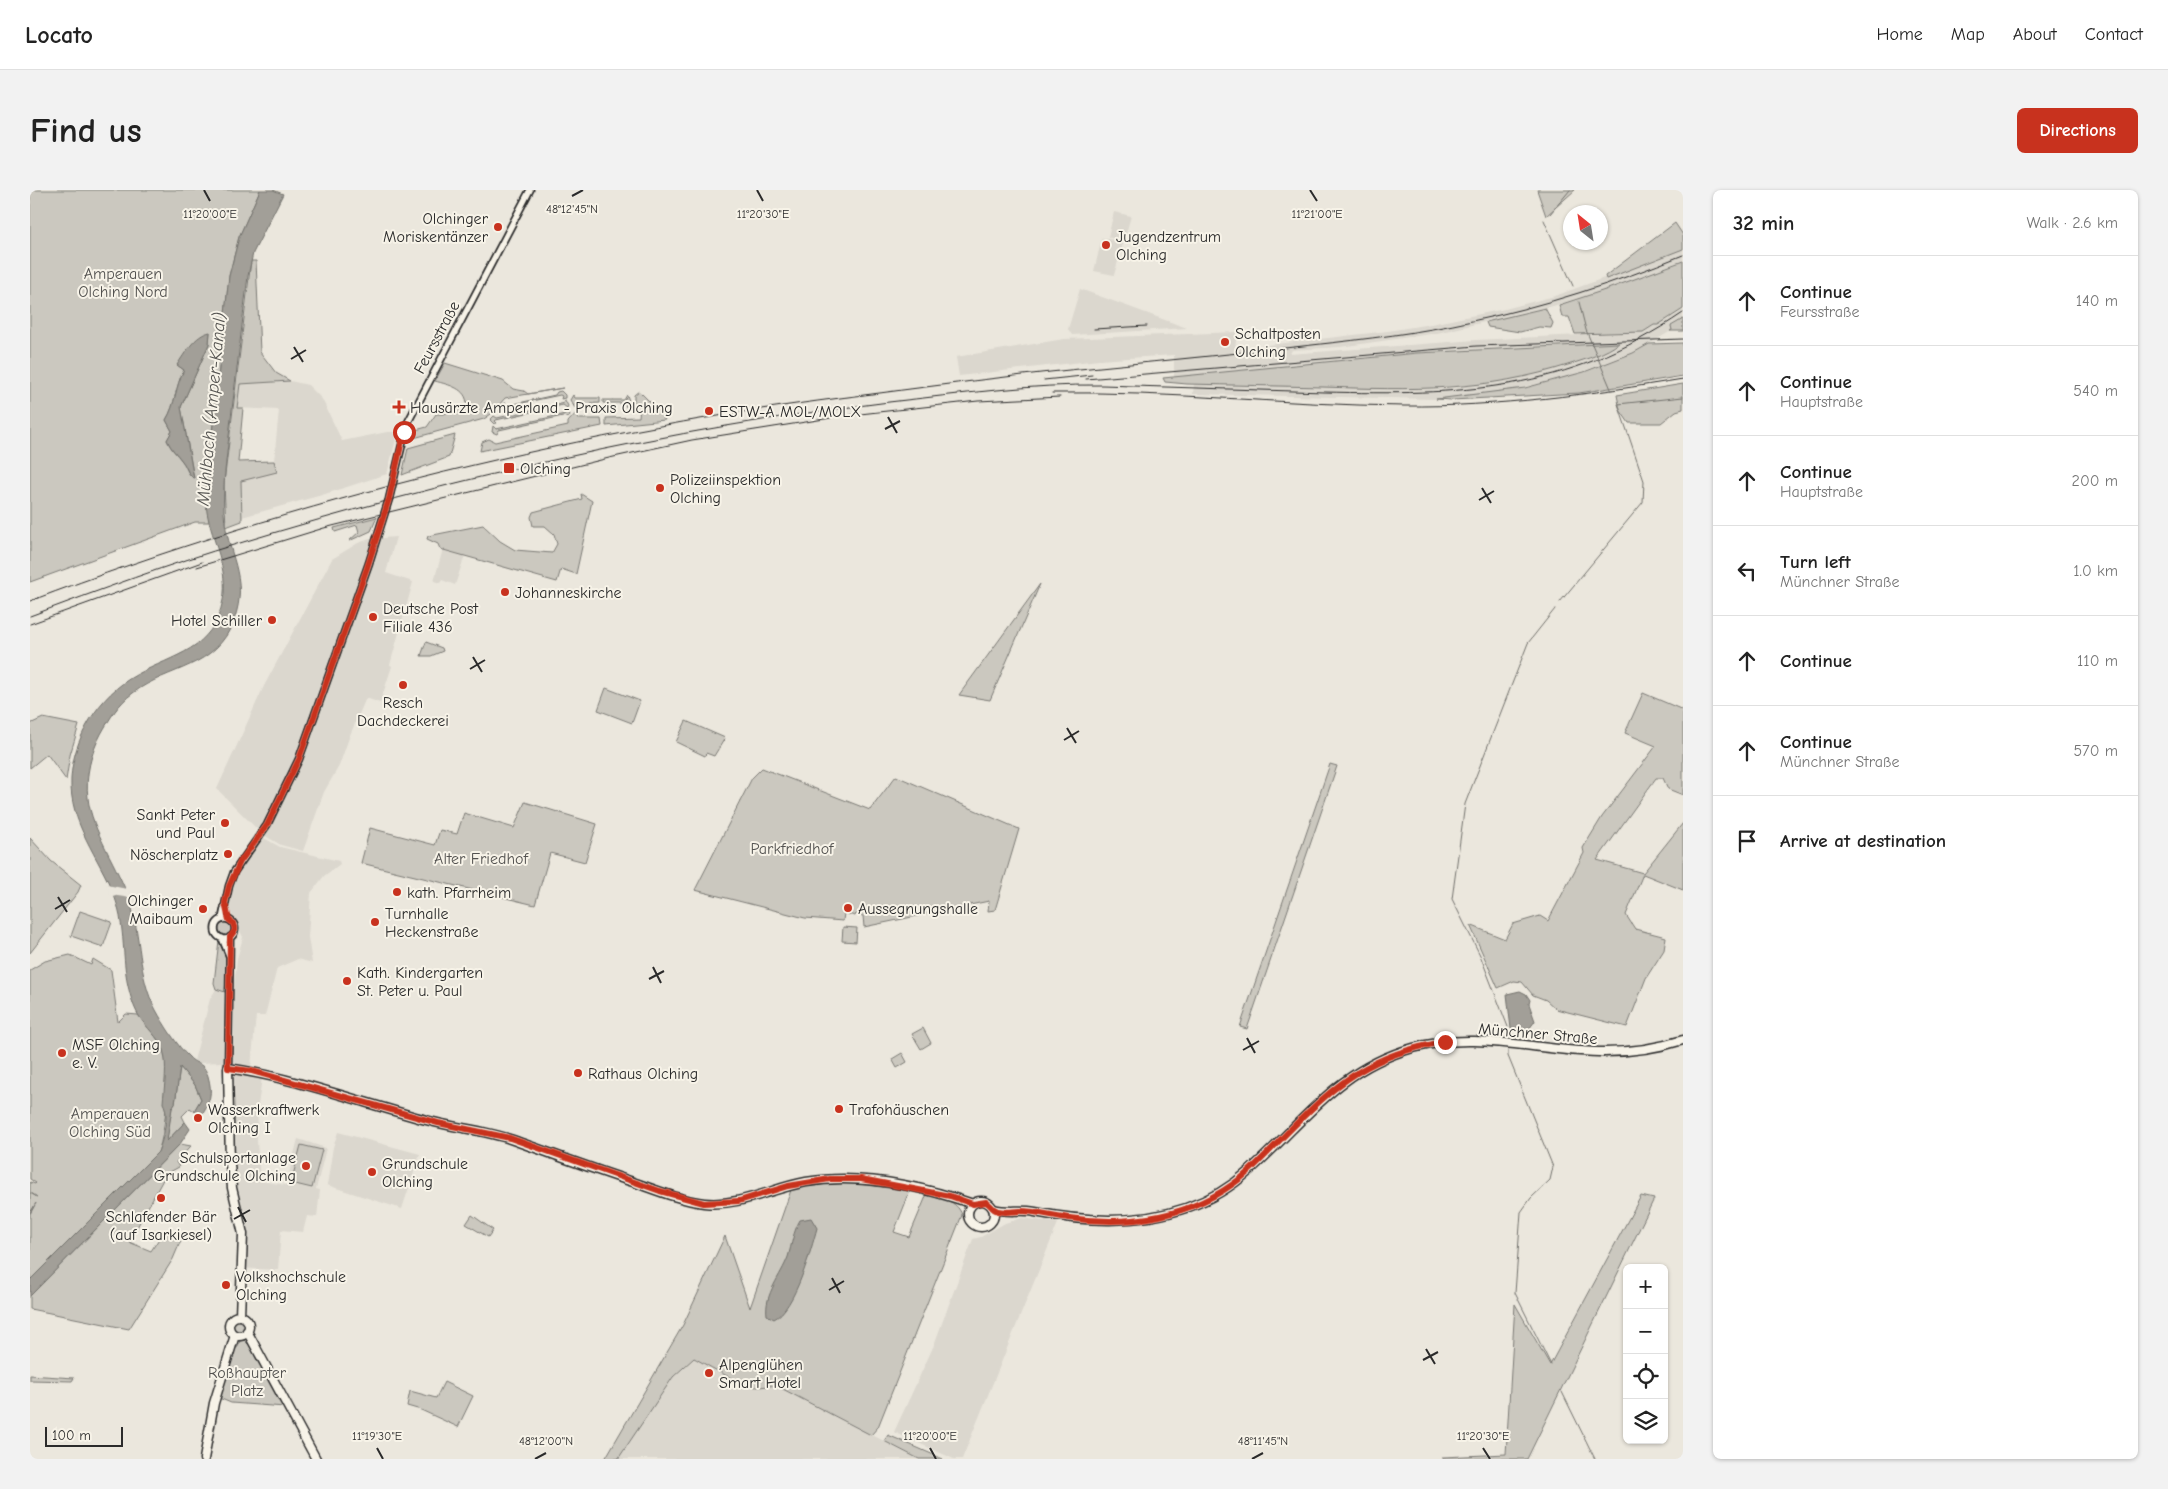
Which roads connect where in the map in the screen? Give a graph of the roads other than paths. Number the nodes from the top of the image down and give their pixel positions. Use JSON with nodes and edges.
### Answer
{"nodes":[{"id":1,"x":530,"y":190,"type":"edge"},
{"id":2,"x":225,"y":903,"type":"junction"},
{"id":3,"x":222,"y":919,"type":"junction"},
{"id":4,"x":229,"y":920,"type":"junction"},
{"id":5,"x":230,"y":937,"type":"junction"},
{"id":6,"x":222,"y":938,"type":"junction"},
{"id":7,"x":231,"y":958,"type":"junction"},
{"id":8,"x":1683,"y":1040,"type":"edge"},
{"id":9,"x":228,"y":1068,"type":"junction"},
{"id":10,"x":950,"y":1196,"type":"junction"},
{"id":11,"x":973,"y":1204,"type":"junction"},
{"id":12,"x":994,"y":1209,"type":"junction"},
{"id":13,"x":968,"y":1213,"type":"junction"},
{"id":14,"x":1042,"y":1214,"type":"junction"},
{"id":15,"x":994,"y":1218,"type":"junction"},
{"id":16,"x":240,"y":1316,"type":"junction"},
{"id":17,"x":247,"y":1331,"type":"junction"},
{"id":18,"x":235,"y":1335,"type":"junction"},
{"id":19,"x":204,"y":1459,"type":"edge"},
{"id":20,"x":316,"y":1459,"type":"edge"}],
"edges":[{"from":1,"to":2,"type":"street","name":"Feursstraße"},
{"from":2,"to":3,"type":"street","name":"Feursstraße"},
{"from":2,"to":4,"type":"street"},
{"from":3,"to":4,"type":"street"},
{"from":3,"to":6,"type":"street"},
{"from":4,"to":5,"type":"street"},
{"from":5,"to":6,"type":"street"},
{"from":5,"to":7,"type":"street"},
{"from":6,"to":7,"type":"street"},
{"from":7,"to":9,"type":"street"},
{"from":8,"to":14,"type":"main road","name":"Münchner Straße"},
{"from":9,"to":10,"type":"main road"},
{"from":9,"to":16,"type":"main road"},
{"from":10,"to":11,"type":"main road"},
{"from":10,"to":13,"type":"main road"},
{"from":11,"to":12,"type":"main road"},
{"from":11,"to":13,"type":"main road"},
{"from":12,"to":14,"type":"main road"},
{"from":12,"to":15,"type":"main road"},
{"from":13,"to":15,"type":"main road"},
{"from":14,"to":15,"type":"main road"},
{"from":16,"to":17,"type":"main road"},
{"from":16,"to":18,"type":"main road"},
{"from":17,"to":18,"type":"main road"},
{"from":17,"to":20,"type":"main road"},
{"from":18,"to":19,"type":"main road"}]}
